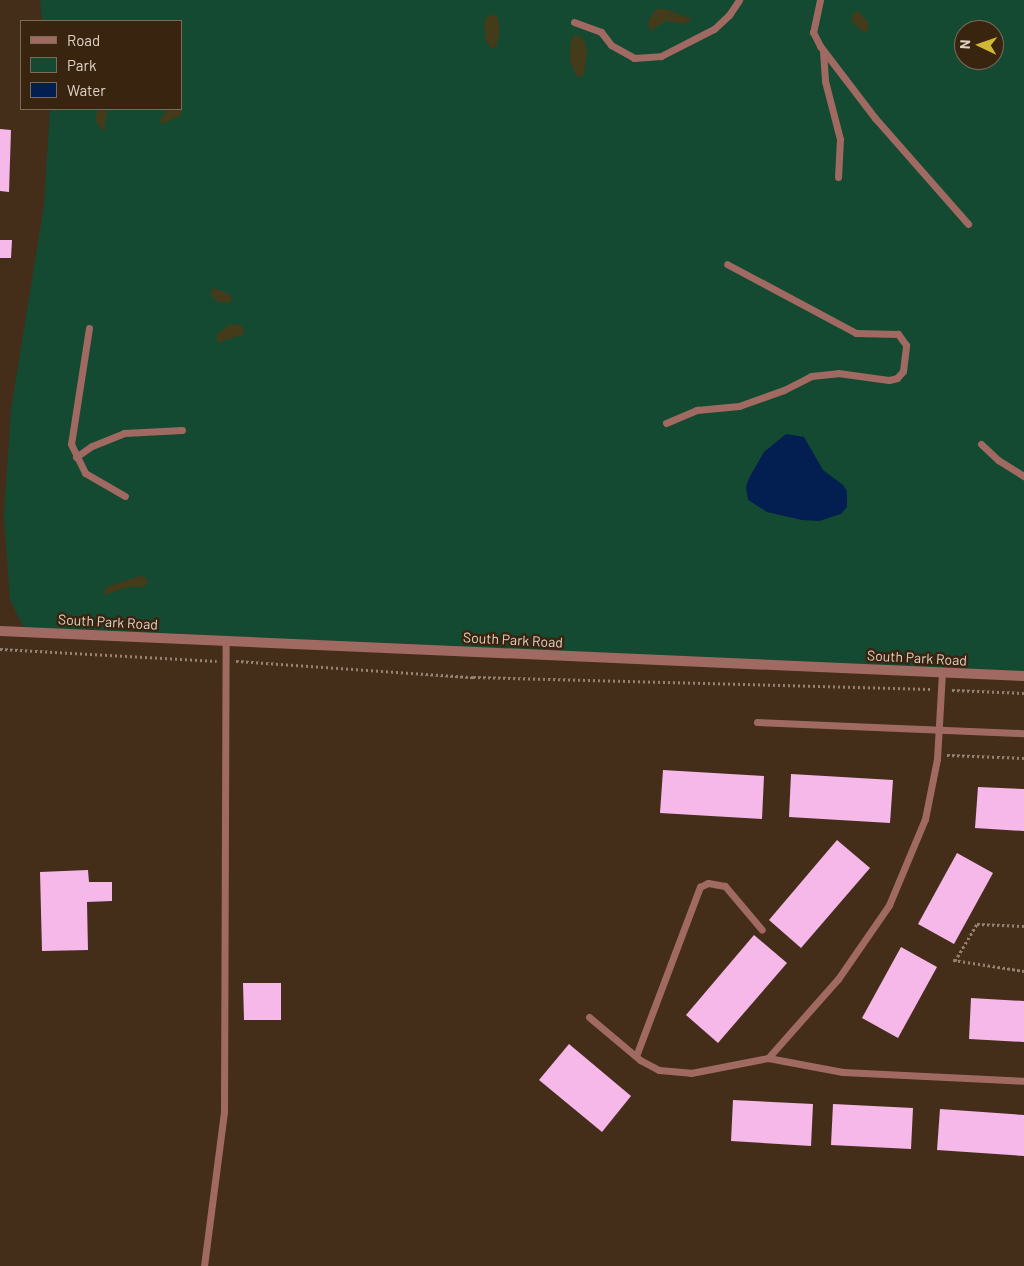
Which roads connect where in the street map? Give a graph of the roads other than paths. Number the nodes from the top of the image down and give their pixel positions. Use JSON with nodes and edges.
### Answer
{"nodes":[{"id":1,"x":739,"y":0,"type":"edge"},
{"id":2,"x":820,"y":0,"type":"edge"},
{"id":3,"x":574,"y":22,"type":"dead end"},
{"id":4,"x":823,"y":51,"type":"junction"},
{"id":5,"x":838,"y":176,"type":"dead end"},
{"id":6,"x":968,"y":224,"type":"dead end"},
{"id":7,"x":727,"y":264,"type":"dead end"},
{"id":8,"x":89,"y":328,"type":"dead end"},
{"id":9,"x":666,"y":423,"type":"dead end"},
{"id":10,"x":182,"y":430,"type":"dead end"},
{"id":11,"x":981,"y":444,"type":"dead end"},
{"id":12,"x":76,"y":457,"type":"junction"},
{"id":13,"x":1024,"y":476,"type":"edge"},
{"id":14,"x":125,"y":496,"type":"dead end"},
{"id":15,"x":0,"y":631,"type":"edge"},
{"id":16,"x":226,"y":641,"type":"junction"},
{"id":17,"x":942,"y":673,"type":"junction"},
{"id":18,"x":1024,"y":676,"type":"edge"},
{"id":19,"x":757,"y":722,"type":"dead end"},
{"id":20,"x":939,"y":729,"type":"junction"},
{"id":21,"x":1024,"y":734,"type":"edge"},
{"id":22,"x":762,"y":930,"type":"dead end"},
{"id":23,"x":589,"y":1017,"type":"dead end"},
{"id":24,"x":636,"y":1056,"type":"junction"},
{"id":25,"x":768,"y":1058,"type":"junction"},
{"id":26,"x":1024,"y":1081,"type":"edge"},
{"id":27,"x":204,"y":1266,"type":"edge"}],
"edges":[{"from":1,"to":3,"type":"lane"},
{"from":2,"to":4,"type":"lane"},
{"from":4,"to":5,"type":"lane"},
{"from":4,"to":6,"type":"lane"},
{"from":7,"to":9,"type":"lane"},
{"from":8,"to":12,"type":"lane"},
{"from":10,"to":12,"type":"lane"},
{"from":11,"to":13,"type":"lane"},
{"from":12,"to":14,"type":"lane"},
{"from":15,"to":16,"type":"street","name":"South Park Road"},
{"from":16,"to":17,"type":"street","name":"South Park Road"},
{"from":16,"to":27,"type":"lane"},
{"from":17,"to":18,"type":"street","name":"South Park Road"},
{"from":17,"to":20,"type":"lane"},
{"from":19,"to":20,"type":"lane"},
{"from":20,"to":21,"type":"lane"},
{"from":20,"to":25,"type":"lane"},
{"from":22,"to":24,"type":"lane"},
{"from":23,"to":24,"type":"lane"},
{"from":24,"to":25,"type":"lane"},
{"from":25,"to":26,"type":"lane"}]}
